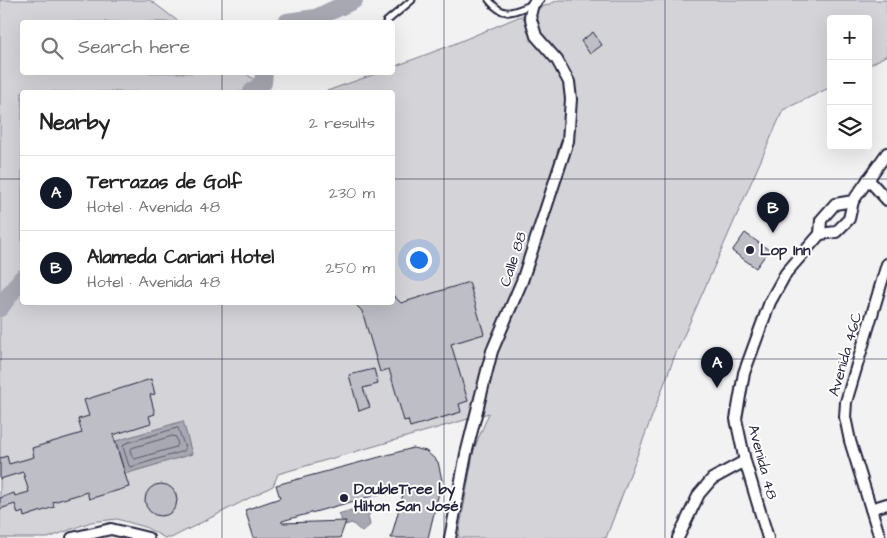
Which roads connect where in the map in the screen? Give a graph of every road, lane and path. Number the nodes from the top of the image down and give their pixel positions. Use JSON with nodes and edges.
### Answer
{"nodes":[{"id":1,"x":412,"y":0,"type":"edge"},
{"id":2,"x":489,"y":0,"type":"edge"},
{"id":3,"x":536,"y":2,"type":"edge"},
{"id":4,"x":388,"y":20,"type":"edge"},
{"id":5,"x":887,"y":153,"type":"edge"},
{"id":6,"x":868,"y":179,"type":"junction"},
{"id":7,"x":887,"y":200,"type":"edge"},
{"id":8,"x":853,"y":201,"type":"junction"},
{"id":9,"x":820,"y":234,"type":"junction"},
{"id":10,"x":887,"y":264,"type":"edge"},
{"id":11,"x":745,"y":461,"type":"junction"},
{"id":12,"x":887,"y":504,"type":"edge"},
{"id":13,"x":871,"y":509,"type":"junction"},
{"id":14,"x":72,"y":538,"type":"edge"},
{"id":15,"x":148,"y":538,"type":"edge"},
{"id":16,"x":450,"y":538,"type":"edge"},
{"id":17,"x":678,"y":538,"type":"edge"},
{"id":18,"x":768,"y":538,"type":"edge"},
{"id":19,"x":880,"y":538,"type":"edge"}],
"edges":[{"from":1,"to":4,"type":"lane"},
{"from":2,"to":3,"type":"lane"},
{"from":3,"to":16,"type":"street","name":"Calle 88"},
{"from":5,"to":6,"type":"street","name":"Avenida 48"},
{"from":6,"to":7,"type":"street"},
{"from":6,"to":8,"type":"street","name":"Avenida 48"},
{"from":8,"to":9,"type":"street","name":"Avenida 48"},
{"from":8,"to":9,"type":"street","name":"Avenida 48"},
{"from":9,"to":11,"type":"street","name":"Avenida 48"},
{"from":10,"to":13,"type":"street","name":"Avenida 46C"},
{"from":11,"to":17,"type":"street"},
{"from":11,"to":18,"type":"street","name":"Avenida 48"},
{"from":12,"to":13,"type":"street"},
{"from":13,"to":19,"type":"street","name":"Avenida 46C"},
{"from":14,"to":15,"type":"street"}]}
